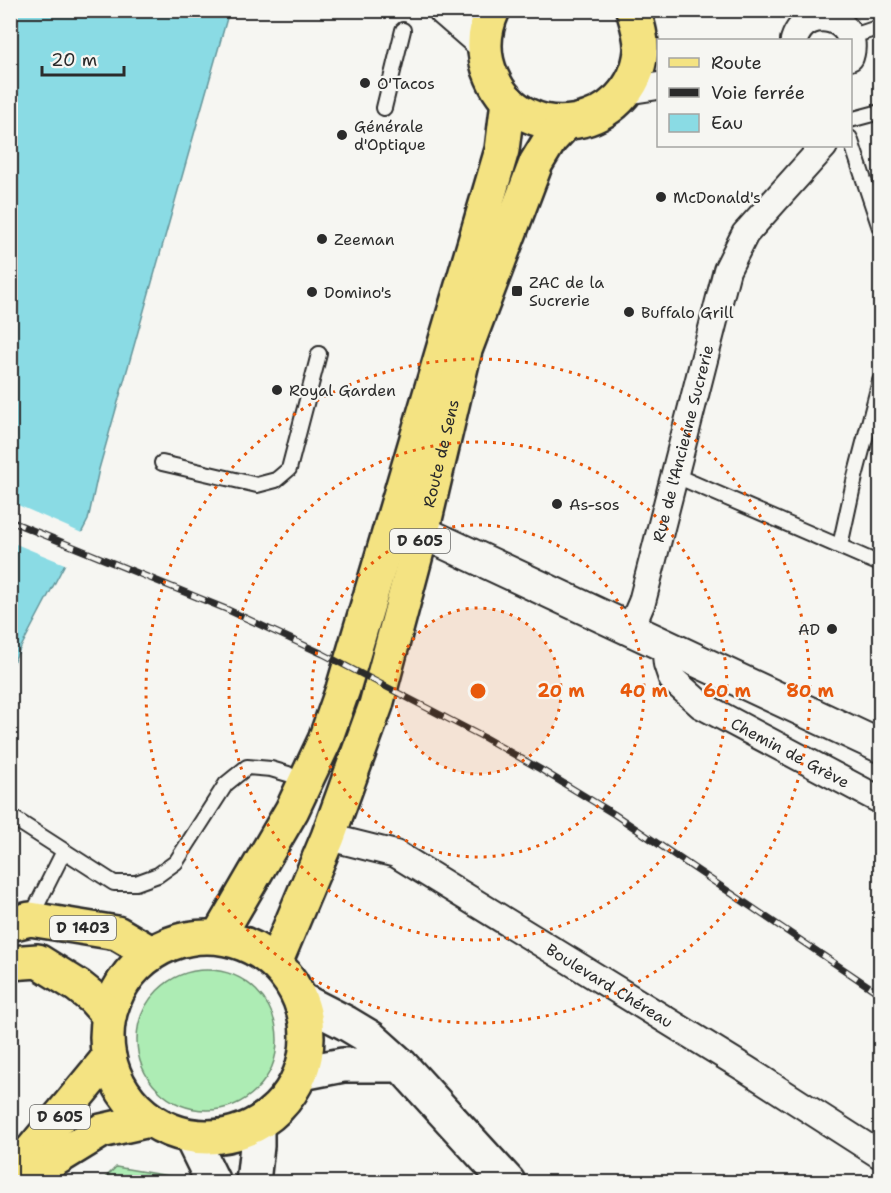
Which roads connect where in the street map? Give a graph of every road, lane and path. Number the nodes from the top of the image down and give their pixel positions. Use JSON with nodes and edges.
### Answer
{"nodes":[{"id":1,"x":445,"y":10,"type":"edge"},
{"id":2,"x":493,"y":10,"type":"edge"},
{"id":3,"x":812,"y":15,"type":"edge"},
{"id":4,"x":644,"y":27,"type":"edge"},
{"id":5,"x":880,"y":27,"type":"edge"},
{"id":6,"x":403,"y":30,"type":"dead end"},
{"id":7,"x":794,"y":39,"type":"edge"},
{"id":8,"x":848,"y":39,"type":"edge"},
{"id":9,"x":484,"y":44,"type":"junction"},
{"id":10,"x":852,"y":46,"type":"edge"},
{"id":11,"x":657,"y":86,"type":"edge"},
{"id":12,"x":626,"y":91,"type":"junction"},
{"id":13,"x":508,"y":101,"type":"junction"},
{"id":14,"x":384,"y":108,"type":"dead end"},
{"id":15,"x":880,"y":112,"type":"edge"},
{"id":16,"x":852,"y":119,"type":"edge"},
{"id":17,"x":566,"y":123,"type":"junction"},
{"id":18,"x":852,"y":144,"type":"edge"},
{"id":19,"x":823,"y":147,"type":"edge"},
{"id":20,"x":880,"y":228,"type":"edge"},
{"id":21,"x":319,"y":354,"type":"dead end"},
{"id":22,"x":880,"y":381,"type":"edge"},
{"id":23,"x":162,"y":463,"type":"dead end"},
{"id":24,"x":674,"y":475,"type":"junction"},
{"id":25,"x":422,"y":532,"type":"junction"},
{"id":26,"x":840,"y":546,"type":"junction"},
{"id":27,"x":880,"y":564,"type":"edge"},
{"id":28,"x":630,"y":630,"type":"junction"},
{"id":29,"x":665,"y":646,"type":"junction"},
{"id":30,"x":880,"y":746,"type":"edge"},
{"id":31,"x":288,"y":774,"type":"dead end"},
{"id":32,"x":880,"y":800,"type":"edge"},
{"id":33,"x":10,"y":816,"type":"edge"},
{"id":34,"x":328,"y":837,"type":"junction"},
{"id":35,"x":64,"y":851,"type":"junction"},
{"id":36,"x":20,"y":922,"type":"edge"},
{"id":37,"x":218,"y":937,"type":"junction"},
{"id":38,"x":151,"y":953,"type":"junction"},
{"id":39,"x":10,"y":963,"type":"edge"},
{"id":40,"x":275,"y":963,"type":"junction"},
{"id":41,"x":301,"y":1000,"type":"junction"},
{"id":42,"x":109,"y":1016,"type":"junction"},
{"id":43,"x":109,"y":1057,"type":"junction"},
{"id":44,"x":401,"y":1065,"type":"junction"},
{"id":45,"x":302,"y":1073,"type":"junction"},
{"id":46,"x":150,"y":1120,"type":"junction"},
{"id":47,"x":257,"y":1125,"type":"junction"},
{"id":48,"x":191,"y":1137,"type":"junction"},
{"id":49,"x":880,"y":1155,"type":"edge"},
{"id":50,"x":10,"y":1178,"type":"edge"},
{"id":51,"x":17,"y":1182,"type":"edge"},
{"id":52,"x":213,"y":1182,"type":"edge"},
{"id":53,"x":253,"y":1182,"type":"edge"},
{"id":54,"x":508,"y":1182,"type":"edge"}],
"edges":[{"from":1,"to":9,"type":"street"},
{"from":2,"to":9,"type":"main road"},
{"from":3,"to":7,"type":"street"},
{"from":3,"to":8,"type":"street"},
{"from":4,"to":12,"type":"main road"},
{"from":5,"to":10,"type":"lane"},
{"from":6,"to":14,"type":"lane"},
{"from":9,"to":13,"type":"main road"},
{"from":11,"to":12,"type":"street"},
{"from":12,"to":17,"type":"main road"},
{"from":13,"to":17,"type":"main road"},
{"from":13,"to":37,"type":"main road","name":"Route de Sens","number":"D 605"},
{"from":15,"to":16,"type":"lane"},
{"from":17,"to":25,"type":"main road","name":"Route de Sens","number":"D 605"},
{"from":18,"to":20,"type":"lane"},
{"from":19,"to":24,"type":"street","name":"Rue de l'Ancienne Sucrerie"},
{"from":21,"to":23,"type":"lane"},
{"from":22,"to":26,"type":"lane"},
{"from":24,"to":26,"type":"lane"},
{"from":24,"to":28,"type":"street","name":"Rue de l'Ancienne Sucrerie"},
{"from":25,"to":28,"type":"street"},
{"from":25,"to":34,"type":"main road","name":"Route de Sens","number":"D 605"},
{"from":26,"to":27,"type":"lane"},
{"from":28,"to":29,"type":"street"},
{"from":29,"to":30,"type":"street"},
{"from":29,"to":32,"type":"street","name":"Chemin de Grève"},
{"from":31,"to":35,"type":"lane"},
{"from":33,"to":35,"type":"lane"},
{"from":34,"to":40,"type":"main road","name":"Route de Sens","number":"D 605"},
{"from":34,"to":49,"type":"street","name":"Boulevard Chéreau"},
{"from":35,"to":36,"type":"lane"},
{"from":36,"to":38,"type":"main road","number":"D 1403"},
{"from":37,"to":38,"type":"main road"},
{"from":37,"to":40,"type":"main road"},
{"from":38,"to":42,"type":"main road"},
{"from":39,"to":42,"type":"main road","number":"D 1403"},
{"from":40,"to":41,"type":"main road"},
{"from":41,"to":44,"type":"main road"},
{"from":41,"to":45,"type":"main road"},
{"from":42,"to":43,"type":"main road"},
{"from":43,"to":46,"type":"main road"},
{"from":43,"to":50,"type":"main road","number":"D 605"},
{"from":44,"to":45,"type":"main road"},
{"from":44,"to":54,"type":"main road"},
{"from":45,"to":47,"type":"main road"},
{"from":46,"to":48,"type":"main road"},
{"from":46,"to":51,"type":"main road","number":"D 605"},
{"from":47,"to":48,"type":"main road"},
{"from":47,"to":53,"type":"main road"},
{"from":48,"to":52,"type":"main road"}]}
